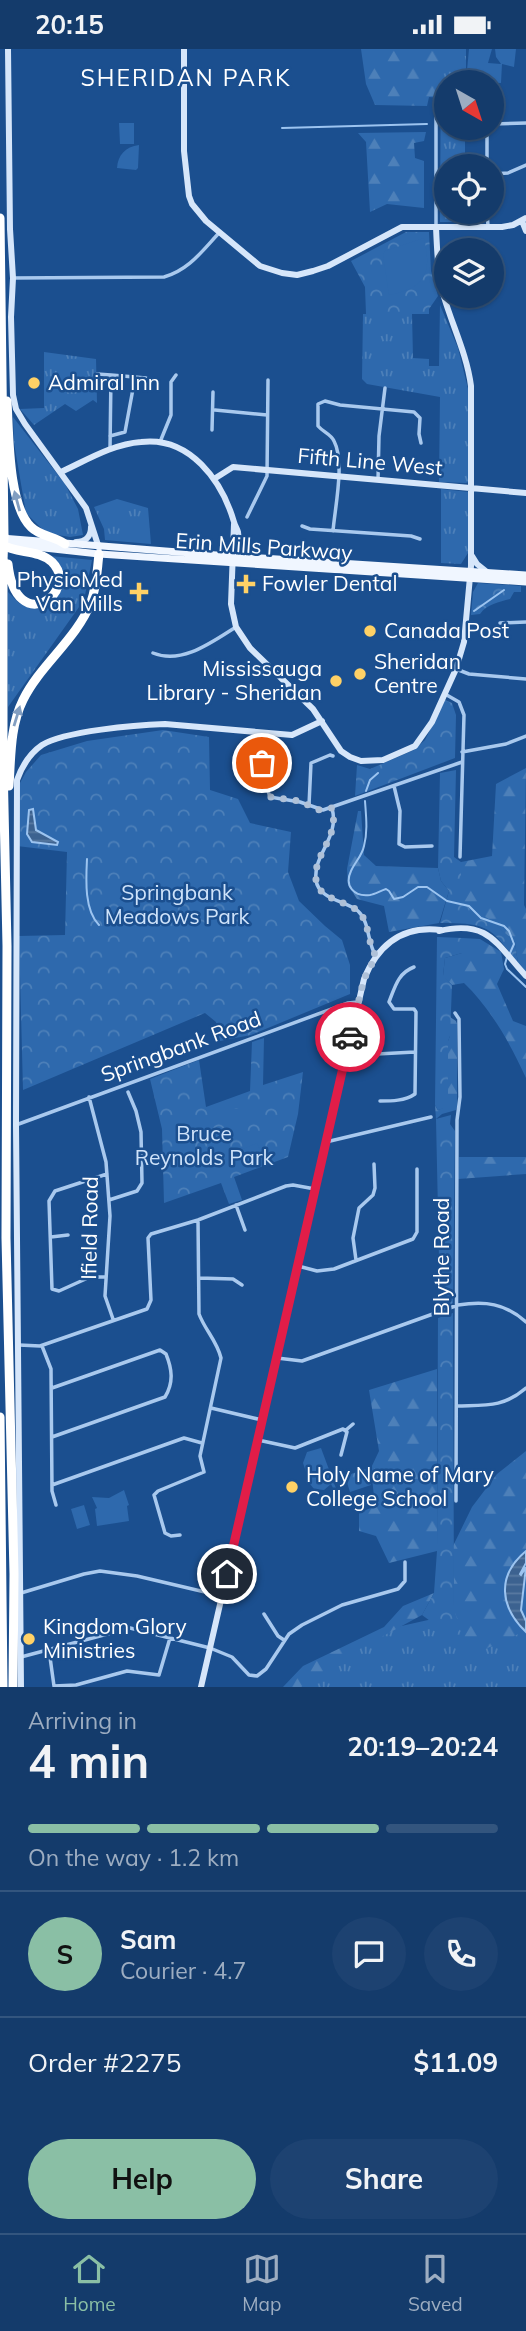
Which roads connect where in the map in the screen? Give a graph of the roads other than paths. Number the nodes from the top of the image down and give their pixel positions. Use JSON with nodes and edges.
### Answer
{"nodes":[{"id":1,"x":8,"y":49,"type":"edge"},
{"id":2,"x":184,"y":49,"type":"edge"},
{"id":3,"x":526,"y":123,"type":"edge"},
{"id":4,"x":504,"y":124,"type":"edge"},
{"id":5,"x":436,"y":140,"type":"edge"},
{"id":6,"x":526,"y":165,"type":"edge"},
{"id":7,"x":504,"y":173,"type":"edge"},
{"id":8,"x":0,"y":218,"type":"edge"},
{"id":9,"x":524,"y":219,"type":"edge"},
{"id":10,"x":488,"y":226,"type":"joint"},
{"id":11,"x":436,"y":227,"type":"junction"},
{"id":12,"x":526,"y":231,"type":"edge"},
{"id":13,"x":219,"y":233,"type":"junction"},
{"id":14,"x":13,"y":278,"type":"junction"},
{"id":15,"x":1,"y":328,"type":"edge"},
{"id":16,"x":97,"y":374,"type":"dead end"},
{"id":17,"x":111,"y":375,"type":"junction"},
{"id":18,"x":176,"y":375,"type":"dead end"},
{"id":19,"x":135,"y":377,"type":"junction"},
{"id":20,"x":146,"y":378,"type":"dead end"},
{"id":21,"x":268,"y":380,"type":"dead end"},
{"id":22,"x":385,"y":388,"type":"dead end"},
{"id":23,"x":214,"y":392,"type":"dead end"},
{"id":24,"x":382,"y":409,"type":"junction"},
{"id":25,"x":215,"y":410,"type":"junction"},
{"id":26,"x":267,"y":415,"type":"junction"},
{"id":27,"x":212,"y":430,"type":"dead end"},
{"id":28,"x":110,"y":436,"type":"junction"},
{"id":29,"x":160,"y":442,"type":"junction"},
{"id":30,"x":421,"y":443,"type":"dead end"},
{"id":31,"x":110,"y":449,"type":"junction"},
{"id":32,"x":225,"y":470,"type":"junction"},
{"id":33,"x":267,"y":471,"type":"junction"},
{"id":34,"x":61,"y":472,"type":"junction"},
{"id":35,"x":338,"y":477,"type":"junction"},
{"id":36,"x":214,"y":479,"type":"junction"},
{"id":37,"x":378,"y":480,"type":"junction"},
{"id":38,"x":471,"y":489,"type":"junction"},
{"id":39,"x":221,"y":490,"type":"junction"},
{"id":40,"x":526,"y":493,"type":"edge"},
{"id":41,"x":88,"y":512,"type":"junction"},
{"id":42,"x":247,"y":517,"type":"dead end"},
{"id":43,"x":234,"y":524,"type":"junction"},
{"id":44,"x":302,"y":526,"type":"dead end"},
{"id":45,"x":333,"y":531,"type":"junction"},
{"id":46,"x":420,"y":539,"type":"dead end"},
{"id":47,"x":1,"y":540,"type":"edge"},
{"id":48,"x":65,"y":544,"type":"junction"},
{"id":49,"x":238,"y":546,"type":"junction"},
{"id":50,"x":99,"y":550,"type":"junction"},
{"id":51,"x":471,"y":555,"type":"junction"},
{"id":52,"x":267,"y":558,"type":"junction"},
{"id":53,"x":5,"y":559,"type":"junction"},
{"id":54,"x":234,"y":560,"type":"junction"},
{"id":55,"x":487,"y":572,"type":"junction"},
{"id":56,"x":470,"y":575,"type":"junction"},
{"id":57,"x":526,"y":575,"type":"edge"},
{"id":58,"x":526,"y":582,"type":"edge"},
{"id":59,"x":526,"y":622,"type":"edge"},
{"id":60,"x":500,"y":623,"type":"dead end"},
{"id":61,"x":236,"y":627,"type":"junction"},
{"id":62,"x":153,"y":653,"type":"dead end"},
{"id":63,"x":456,"y":669,"type":"junction"},
{"id":64,"x":526,"y":679,"type":"edge"},
{"id":65,"x":445,"y":695,"type":"junction"},
{"id":66,"x":322,"y":721,"type":"junction"},
{"id":67,"x":526,"y":736,"type":"edge"},
{"id":68,"x":462,"y":752,"type":"junction"},
{"id":69,"x":333,"y":757,"type":"dead end"},
{"id":70,"x":462,"y":762,"type":"junction"},
{"id":71,"x":240,"y":765,"type":"dead end"},
{"id":72,"x":394,"y":786,"type":"junction"},
{"id":73,"x":309,"y":805,"type":"junction"},
{"id":74,"x":332,"y":808,"type":"junction"},
{"id":75,"x":6,"y":833,"type":"junction"},
{"id":76,"x":432,"y":846,"type":"dead end"},
{"id":77,"x":460,"y":857,"type":"dead end"},
{"id":78,"x":377,"y":955,"type":"junction"},
{"id":79,"x":414,"y":967,"type":"dead end"},
{"id":80,"x":526,"y":976,"type":"edge"},
{"id":81,"x":358,"y":1002,"type":"junction"},
{"id":82,"x":455,"y":1013,"type":"dead end"},
{"id":83,"x":348,"y":1047,"type":"junction"},
{"id":84,"x":415,"y":1052,"type":"junction"},
{"id":85,"x":128,"y":1092,"type":"dead end"},
{"id":86,"x":89,"y":1097,"type":"junction"},
{"id":87,"x":380,"y":1101,"type":"dead end"},
{"id":88,"x":431,"y":1117,"type":"dead end"},
{"id":89,"x":16,"y":1125,"type":"junction"},
{"id":90,"x":326,"y":1142,"type":"junction"},
{"id":91,"x":374,"y":1164,"type":"dead end"},
{"id":92,"x":417,"y":1169,"type":"dead end"},
{"id":93,"x":107,"y":1174,"type":"junction"},
{"id":94,"x":315,"y":1189,"type":"junction"},
{"id":95,"x":109,"y":1200,"type":"junction"},
{"id":96,"x":236,"y":1205,"type":"junction"},
{"id":97,"x":198,"y":1220,"type":"junction"},
{"id":98,"x":245,"y":1230,"type":"dead end"},
{"id":99,"x":68,"y":1235,"type":"dead end"},
{"id":100,"x":51,"y":1237,"type":"junction"},
{"id":101,"x":356,"y":1260,"type":"junction"},
{"id":102,"x":298,"y":1266,"type":"junction"},
{"id":103,"x":106,"y":1277,"type":"junction"},
{"id":104,"x":199,"y":1278,"type":"junction"},
{"id":105,"x":242,"y":1285,"type":"dead end"},
{"id":106,"x":458,"y":1305,"type":"junction"},
{"id":107,"x":113,"y":1319,"type":"junction"},
{"id":108,"x":526,"y":1321,"type":"edge"},
{"id":109,"x":19,"y":1345,"type":"junction"},
{"id":110,"x":42,"y":1346,"type":"junction"},
{"id":111,"x":276,"y":1358,"type":"junction"},
{"id":112,"x":52,"y":1388,"type":"junction"},
{"id":113,"x":526,"y":1388,"type":"edge"},
{"id":114,"x":457,"y":1406,"type":"junction"},
{"id":115,"x":211,"y":1408,"type":"junction"},
{"id":116,"x":0,"y":1417,"type":"edge"},
{"id":117,"x":262,"y":1420,"type":"junction"},
{"id":118,"x":353,"y":1424,"type":"dead end"},
{"id":119,"x":346,"y":1430,"type":"junction"},
{"id":120,"x":52,"y":1437,"type":"junction"},
{"id":121,"x":258,"y":1440,"type":"junction"},
{"id":122,"x":202,"y":1443,"type":"junction"},
{"id":123,"x":341,"y":1455,"type":"dead end"},
{"id":124,"x":52,"y":1485,"type":"junction"},
{"id":125,"x":456,"y":1501,"type":"dead end"},
{"id":126,"x":56,"y":1505,"type":"dead end"},
{"id":127,"x":180,"y":1535,"type":"dead end"},
{"id":128,"x":405,"y":1562,"type":"dead end"},
{"id":129,"x":21,"y":1593,"type":"junction"},
{"id":130,"x":222,"y":1596,"type":"junction"},
{"id":131,"x":264,"y":1614,"type":"dead end"},
{"id":132,"x":170,"y":1638,"type":"junction"},
{"id":133,"x":284,"y":1640,"type":"junction"},
{"id":134,"x":210,"y":1648,"type":"junction"},
{"id":135,"x":49,"y":1650,"type":"junction"},
{"id":136,"x":21,"y":1657,"type":"junction"},
{"id":137,"x":54,"y":1686,"type":"edge"},
{"id":138,"x":3,"y":1687,"type":"edge"},
{"id":139,"x":13,"y":1687,"type":"edge"},
{"id":140,"x":21,"y":1687,"type":"edge"},
{"id":141,"x":201,"y":1687,"type":"edge"}],
"edges":[{"from":1,"to":14,"type":"street"},
{"from":2,"to":13,"type":"street"},
{"from":3,"to":4,"type":"street"},
{"from":5,"to":11,"type":"street"},
{"from":6,"to":7,"type":"street"},
{"from":8,"to":15,"type":"highway"},
{"from":9,"to":10,"type":"street"},
{"from":9,"to":12,"type":"street"},
{"from":10,"to":11,"type":"street"},
{"from":11,"to":13,"type":"street"},
{"from":11,"to":38,"type":"street"},
{"from":13,"to":14,"type":"street"},
{"from":14,"to":34,"type":"street"},
{"from":15,"to":47,"type":"highway"},
{"from":48,"to":15,"type":"highway","one_way":true},
{"from":16,"to":17,"type":"street"},
{"from":17,"to":19,"type":"street"},
{"from":17,"to":28,"type":"street"},
{"from":18,"to":29,"type":"street"},
{"from":19,"to":20,"type":"street"},
{"from":19,"to":28,"type":"street"},
{"from":21,"to":26,"type":"street"},
{"from":22,"to":24,"type":"street"},
{"from":23,"to":25,"type":"street"},
{"from":24,"to":30,"type":"street"},
{"from":24,"to":35,"type":"street"},
{"from":24,"to":37,"type":"street"},
{"from":25,"to":26,"type":"street"},
{"from":25,"to":27,"type":"street"},
{"from":26,"to":33,"type":"street"},
{"from":28,"to":31,"type":"street"},
{"from":29,"to":31,"type":"street"},
{"from":29,"to":36,"type":"street"},
{"from":31,"to":34,"type":"street"},
{"from":32,"to":33,"type":"street","name":"Fifth Line West"},
{"from":32,"to":36,"type":"street"},
{"from":32,"to":39,"type":"street"},
{"from":33,"to":35,"type":"street","name":"Fifth Line West"},
{"from":33,"to":42,"type":"street"},
{"from":34,"to":41,"type":"street"},
{"from":35,"to":37,"type":"street","name":"Fifth Line West"},
{"from":35,"to":45,"type":"street"},
{"from":36,"to":39,"type":"street"},
{"from":37,"to":38,"type":"street","name":"Fifth Line West"},
{"from":38,"to":40,"type":"street","name":"Fifth Line West"},
{"from":38,"to":51,"type":"street"},
{"from":39,"to":43,"type":"street"},
{"from":41,"to":48,"type":"street"},
{"from":41,"to":50,"type":"street"},
{"from":43,"to":49,"type":"street"},
{"from":43,"to":54,"type":"street"},
{"from":44,"to":45,"type":"street"},
{"from":45,"to":46,"type":"street"},
{"from":47,"to":48,"type":"main road","name":"Erin Mills Parkway"},
{"from":47,"to":50,"type":"main road","name":"Erin Mills Parkway"},
{"from":47,"to":53,"type":"highway","bridge":true},
{"from":47,"to":53,"type":"highway"},
{"from":48,"to":50,"type":"main road","name":"Erin Mills Parkway"},
{"from":49,"to":52,"type":"street"},
{"from":49,"to":54,"type":"street"},
{"from":50,"to":54,"type":"main road","name":"Erin Mills Parkway"},
{"from":75,"to":50,"type":"highway","one_way":true},
{"from":51,"to":55,"type":"street"},
{"from":51,"to":56,"type":"street"},
{"from":52,"to":54,"type":"main road","name":"Erin Mills Parkway"},
{"from":52,"to":56,"type":"main road","name":"Erin Mills Parkway"},
{"from":53,"to":75,"type":"highway"},
{"from":54,"to":56,"type":"main road","name":"Erin Mills Parkway"},
{"from":54,"to":61,"type":"street"},
{"from":55,"to":56,"type":"main road","name":"Erin Mills Parkway"},
{"from":55,"to":57,"type":"main road","name":"Erin Mills Parkway"},
{"from":56,"to":58,"type":"main road","name":"Erin Mills Parkway"},
{"from":56,"to":63,"type":"street"},
{"from":59,"to":60,"type":"street"},
{"from":61,"to":62,"type":"street"},
{"from":61,"to":66,"type":"street"},
{"from":63,"to":64,"type":"street"},
{"from":63,"to":65,"type":"street"},
{"from":65,"to":66,"type":"street"},
{"from":65,"to":68,"type":"street"},
{"from":66,"to":89,"type":"street"},
{"from":67,"to":68,"type":"street"},
{"from":68,"to":70,"type":"street"},
{"from":69,"to":73,"type":"street"},
{"from":70,"to":72,"type":"street"},
{"from":70,"to":77,"type":"street"},
{"from":71,"to":73,"type":"street"},
{"from":72,"to":74,"type":"street"},
{"from":72,"to":76,"type":"street"},
{"from":73,"to":74,"type":"street"},
{"from":74,"to":78,"type":"street"},
{"from":75,"to":139,"type":"highway"},
{"from":78,"to":80,"type":"street"},
{"from":78,"to":81,"type":"street"},
{"from":79,"to":84,"type":"street"},
{"from":81,"to":83,"type":"street"},
{"from":81,"to":86,"type":"street","name":"Springbank Road"},
{"from":82,"to":106,"type":"street","name":"Blythe Road"},
{"from":83,"to":84,"type":"street"},
{"from":83,"to":90,"type":"street"},
{"from":84,"to":87,"type":"street"},
{"from":85,"to":95,"type":"street"},
{"from":86,"to":89,"type":"street","name":"Springbank Road"},
{"from":86,"to":93,"type":"street","name":"Ifield Road"},
{"from":88,"to":90,"type":"street"},
{"from":89,"to":109,"type":"street"},
{"from":90,"to":94,"type":"street"},
{"from":91,"to":101,"type":"street"},
{"from":92,"to":101,"type":"street"},
{"from":93,"to":95,"type":"street","name":"Ifield Road"},
{"from":93,"to":100,"type":"street"},
{"from":94,"to":96,"type":"street"},
{"from":94,"to":102,"type":"street"},
{"from":95,"to":103,"type":"street","name":"Ifield Road"},
{"from":96,"to":97,"type":"street"},
{"from":96,"to":98,"type":"street"},
{"from":97,"to":104,"type":"street"},
{"from":97,"to":107,"type":"street"},
{"from":99,"to":100,"type":"street"},
{"from":100,"to":103,"type":"street"},
{"from":101,"to":102,"type":"street"},
{"from":102,"to":111,"type":"street"},
{"from":103,"to":107,"type":"street","name":"Ifield Road"},
{"from":104,"to":105,"type":"street"},
{"from":104,"to":115,"type":"street"},
{"from":106,"to":108,"type":"street"},
{"from":106,"to":111,"type":"street"},
{"from":106,"to":114,"type":"street","name":"Blythe Road"},
{"from":107,"to":110,"type":"street"},
{"from":109,"to":110,"type":"street"},
{"from":109,"to":129,"type":"street"},
{"from":110,"to":112,"type":"street"},
{"from":111,"to":117,"type":"street"},
{"from":112,"to":120,"type":"street"},
{"from":112,"to":120,"type":"street"},
{"from":113,"to":114,"type":"street"},
{"from":114,"to":125,"type":"street","name":"Blythe Road"},
{"from":115,"to":117,"type":"street"},
{"from":115,"to":122,"type":"street"},
{"from":116,"to":138,"type":"highway"},
{"from":117,"to":121,"type":"street"},
{"from":118,"to":119,"type":"street"},
{"from":119,"to":121,"type":"street"},
{"from":119,"to":123,"type":"street"},
{"from":120,"to":124,"type":"street"},
{"from":121,"to":130,"type":"street"},
{"from":122,"to":124,"type":"street"},
{"from":122,"to":127,"type":"street"},
{"from":124,"to":126,"type":"street"},
{"from":128,"to":133,"type":"street"},
{"from":129,"to":130,"type":"street"},
{"from":129,"to":136,"type":"street"},
{"from":130,"to":134,"type":"street"},
{"from":131,"to":133,"type":"street"},
{"from":132,"to":134,"type":"street"},
{"from":132,"to":135,"type":"street"},
{"from":132,"to":137,"type":"street"},
{"from":133,"to":134,"type":"street"},
{"from":134,"to":141,"type":"street"},
{"from":135,"to":136,"type":"street"},
{"from":135,"to":137,"type":"street"},
{"from":136,"to":140,"type":"street"}]}
